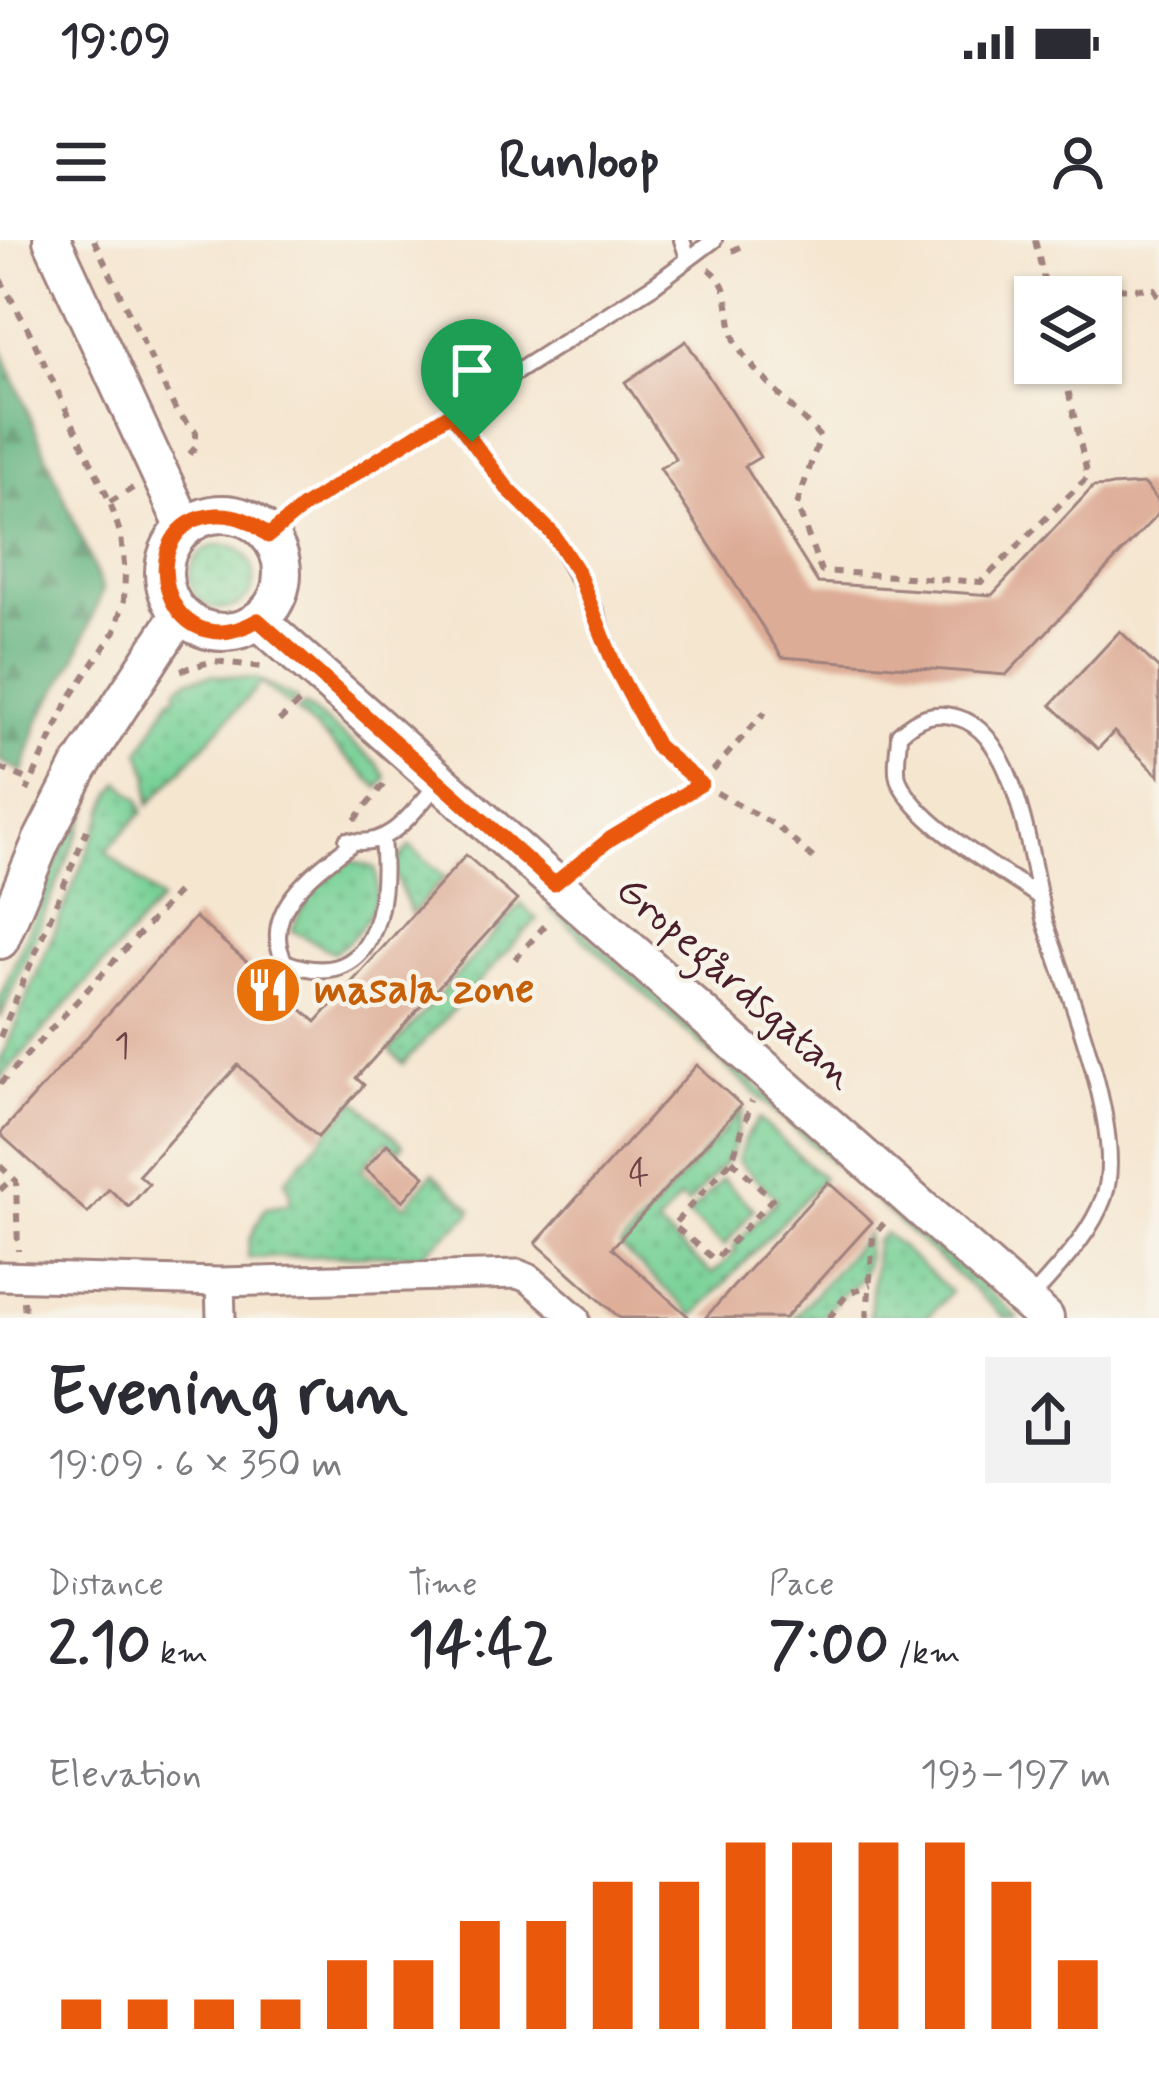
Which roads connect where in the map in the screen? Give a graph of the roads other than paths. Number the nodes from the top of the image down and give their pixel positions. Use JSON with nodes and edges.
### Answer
{"nodes":[{"id":1,"x":52,"y":240,"type":"edge"},
{"id":2,"x":682,"y":240,"type":"edge"},
{"id":3,"x":714,"y":240,"type":"edge"},
{"id":4,"x":688,"y":258,"type":"junction"},
{"id":5,"x":451,"y":413,"type":"junction"},
{"id":6,"x":185,"y":528,"type":"junction"},
{"id":7,"x":268,"y":536,"type":"junction"},
{"id":8,"x":180,"y":614,"type":"junction"},
{"id":9,"x":258,"y":620,"type":"junction"},
{"id":10,"x":615,"y":667,"type":"road end"},
{"id":11,"x":441,"y":781,"type":"junction"},
{"id":12,"x":382,"y":839,"type":"junction"},
{"id":13,"x":1038,"y":896,"type":"junction"},
{"id":14,"x":0,"y":940,"type":"edge"},
{"id":15,"x":9,"y":1277,"type":"edge"},
{"id":16,"x":220,"y":1282,"type":"junction"},
{"id":17,"x":1036,"y":1310,"type":"edge"},
{"id":18,"x":220,"y":1318,"type":"edge"},
{"id":19,"x":574,"y":1318,"type":"edge"}],
"edges":[{"from":1,"to":6,"type":"street"},
{"from":2,"to":4,"type":"lane"},
{"from":3,"to":4,"type":"lane"},
{"from":4,"to":5,"type":"lane"},
{"from":5,"to":7,"type":"lane"},
{"from":5,"to":10,"type":"lane"},
{"from":6,"to":7,"type":"street"},
{"from":6,"to":8,"type":"street"},
{"from":7,"to":9,"type":"street"},
{"from":8,"to":9,"type":"street"},
{"from":8,"to":14,"type":"street"},
{"from":9,"to":11,"type":"street","name":"Gropegårdsgatan"},
{"from":11,"to":12,"type":"lane"},
{"from":11,"to":17,"type":"street","name":"Gropegårdsgatan"},
{"from":12,"to":12,"type":"lane"},
{"from":13,"to":13,"type":"lane"},
{"from":13,"to":17,"type":"lane"},
{"from":15,"to":16,"type":"street"},
{"from":16,"to":18,"type":"street"},
{"from":16,"to":19,"type":"street"}]}
